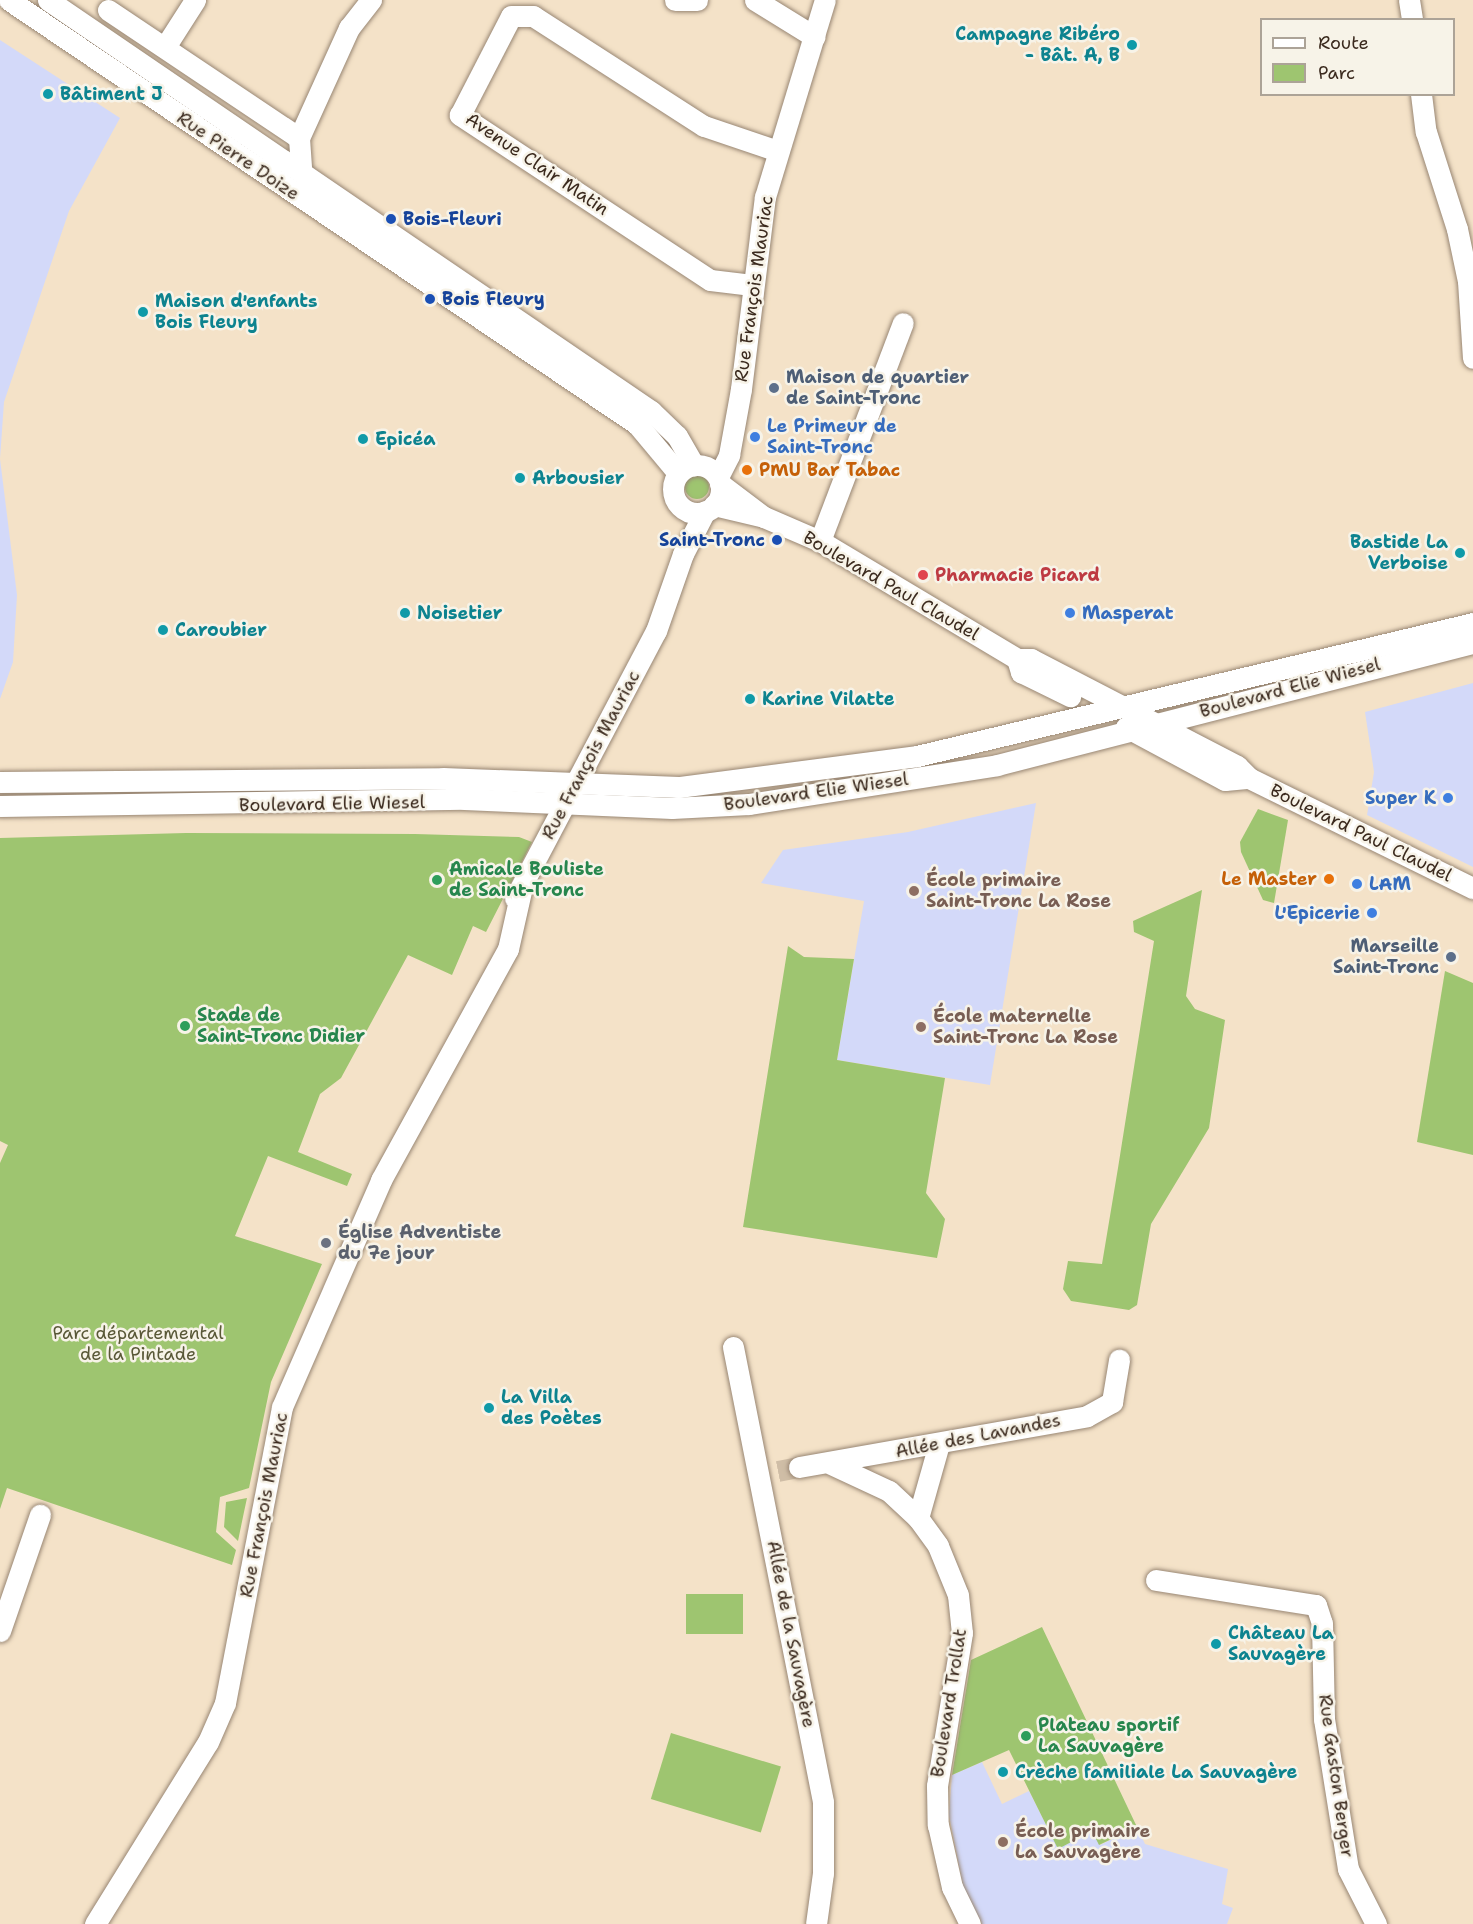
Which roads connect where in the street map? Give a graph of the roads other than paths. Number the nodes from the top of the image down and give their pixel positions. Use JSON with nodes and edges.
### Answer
{"nodes":[{"id":1,"x":9,"y":0,"type":"edge"},
{"id":2,"x":195,"y":0,"type":"edge"},
{"id":3,"x":371,"y":0,"type":"edge"},
{"id":4,"x":675,"y":0,"type":"edge"},
{"id":5,"x":697,"y":0,"type":"edge"},
{"id":6,"x":755,"y":0,"type":"edge"},
{"id":7,"x":825,"y":0,"type":"edge"},
{"id":8,"x":1409,"y":0,"type":"edge"},
{"id":9,"x":58,"y":2,"type":"edge"},
{"id":10,"x":106,"y":3,"type":"edge"},
{"id":11,"x":1412,"y":18,"type":"edge"},
{"id":12,"x":815,"y":37,"type":"junction"},
{"id":13,"x":165,"y":47,"type":"junction"},
{"id":14,"x":1421,"y":96,"type":"edge"},
{"id":15,"x":299,"y":138,"type":"junction"},
{"id":16,"x":778,"y":151,"type":"junction"},
{"id":17,"x":301,"y":170,"type":"junction"},
{"id":18,"x":420,"y":252,"type":"junction"},
{"id":19,"x":408,"y":272,"type":"junction"},
{"id":20,"x":752,"y":285,"type":"junction"},
{"id":21,"x":903,"y":323,"type":"dead end"},
{"id":22,"x":1473,"y":358,"type":"edge"},
{"id":23,"x":730,"y":441,"type":"junction"},
{"id":24,"x":690,"y":467,"type":"junction"},
{"id":25,"x":719,"y":481,"type":"junction"},
{"id":26,"x":682,"y":508,"type":"junction"},
{"id":27,"x":710,"y":508,"type":"junction"},
{"id":28,"x":764,"y":517,"type":"junction"},
{"id":29,"x":820,"y":541,"type":"junction"},
{"id":30,"x":683,"y":554,"type":"junction"},
{"id":31,"x":1473,"y":623,"type":"edge"},
{"id":32,"x":1473,"y":644,"type":"edge"},
{"id":33,"x":1111,"y":710,"type":"junction"},
{"id":34,"x":1156,"y":724,"type":"junction"},
{"id":35,"x":1131,"y":730,"type":"junction"},
{"id":36,"x":1249,"y":778,"type":"junction"},
{"id":37,"x":0,"y":782,"type":"edge"},
{"id":38,"x":575,"y":784,"type":"junction"},
{"id":39,"x":566,"y":803,"type":"junction"},
{"id":40,"x":0,"y":806,"type":"edge"},
{"id":41,"x":1473,"y":888,"type":"edge"},
{"id":42,"x":733,"y":1347,"type":"dead end"},
{"id":43,"x":1119,"y":1360,"type":"dead end"},
{"id":44,"x":939,"y":1444,"type":"junction"},
{"id":45,"x":831,"y":1464,"type":"junction"},
{"id":46,"x":799,"y":1467,"type":"tunnel mouth"},
{"id":47,"x":40,"y":1515,"type":"dead end"},
{"id":48,"x":918,"y":1518,"type":"junction"},
{"id":49,"x":1156,"y":1580,"type":"dead end"},
{"id":50,"x":0,"y":1631,"type":"edge"},
{"id":51,"x":95,"y":1924,"type":"edge"},
{"id":52,"x":816,"y":1924,"type":"edge"},
{"id":53,"x":970,"y":1924,"type":"edge"},
{"id":54,"x":1376,"y":1924,"type":"edge"}],
"edges":[{"from":1,"to":19,"type":"street","name":"Rue Pierre Doize"},
{"from":2,"to":13,"type":"street"},
{"from":3,"to":15,"type":"street"},
{"from":4,"to":5,"type":"street"},
{"from":6,"to":12,"type":"street"},
{"from":7,"to":12,"type":"street","name":"Rue François Mauriac"},
{"from":8,"to":11,"type":"street"},
{"from":9,"to":17,"type":"street","name":"Rue Pierre Doize"},
{"from":10,"to":13,"type":"street"},
{"from":12,"to":16,"type":"street","name":"Rue François Mauriac"},
{"from":13,"to":15,"type":"street"},
{"from":14,"to":22,"type":"street"},
{"from":15,"to":17,"type":"street"},
{"from":16,"to":20,"type":"street","name":"Rue François Mauriac"},
{"from":16,"to":20,"type":"street","name":"Avenue Clair Matin"},
{"from":17,"to":18,"type":"street","name":"Rue Pierre Doize"},
{"from":18,"to":19,"type":"street"},
{"from":18,"to":24,"type":"street","name":"Rue Pierre Doize"},
{"from":19,"to":24,"type":"street","name":"Rue Pierre Doize"},
{"from":20,"to":23,"type":"street","name":"Rue François Mauriac"},
{"from":21,"to":29,"type":"street"},
{"from":23,"to":24,"type":"street"},
{"from":23,"to":25,"type":"street","name":"Rue François Mauriac"},
{"from":24,"to":25,"type":"street","name":"Boulevard Paul Claudel"},
{"from":24,"to":26,"type":"street","name":"Rue François Mauriac"},
{"from":25,"to":27,"type":"street","name":"Rue François Mauriac"},
{"from":25,"to":28,"type":"street","name":"Boulevard Paul Claudel"},
{"from":26,"to":27,"type":"street"},
{"from":26,"to":30,"type":"street","name":"Rue François Mauriac"},
{"from":27,"to":28,"type":"street","name":"Boulevard Paul Claudel"},
{"from":27,"to":30,"type":"street","name":"Rue François Mauriac"},
{"from":28,"to":29,"type":"street","name":"Boulevard Paul Claudel"},
{"from":29,"to":33,"type":"street","name":"Boulevard Paul Claudel"},
{"from":30,"to":38,"type":"street","name":"Rue François Mauriac"},
{"from":31,"to":33,"type":"street","name":"Boulevard Elie Wiesel"},
{"from":32,"to":34,"type":"street","name":"Boulevard Elie Wiesel"},
{"from":33,"to":34,"type":"street","name":"Boulevard Paul Claudel"},
{"from":33,"to":35,"type":"street","name":"Boulevard Paul Claudel"},
{"from":33,"to":38,"type":"street","name":"Boulevard Elie Wiesel"},
{"from":34,"to":35,"type":"street","name":"Boulevard Elie Wiesel"},
{"from":34,"to":36,"type":"street","name":"Boulevard Paul Claudel"},
{"from":35,"to":36,"type":"street","name":"Boulevard Paul Claudel"},
{"from":35,"to":39,"type":"street","name":"Boulevard Elie Wiesel"},
{"from":36,"to":41,"type":"street","name":"Boulevard Paul Claudel"},
{"from":37,"to":38,"type":"street","name":"Boulevard Elie Wiesel"},
{"from":38,"to":39,"type":"street","name":"Rue François Mauriac"},
{"from":39,"to":40,"type":"street","name":"Boulevard Elie Wiesel"},
{"from":39,"to":51,"type":"street","name":"Rue François Mauriac"},
{"from":42,"to":52,"type":"street","name":"Allée de la Sauvagère"},
{"from":43,"to":44,"type":"street","name":"Allée des Lavandes"},
{"from":44,"to":45,"type":"street","name":"Allée des Lavandes"},
{"from":44,"to":48,"type":"street"},
{"from":45,"to":46,"type":"street","name":"Allée des Lavandes"},
{"from":45,"to":48,"type":"street","name":"Boulevard Trollat"},
{"from":47,"to":50,"type":"street"},
{"from":48,"to":53,"type":"street","name":"Boulevard Trollat"},
{"from":49,"to":54,"type":"street","name":"Rue Gaston Berger"}]}
